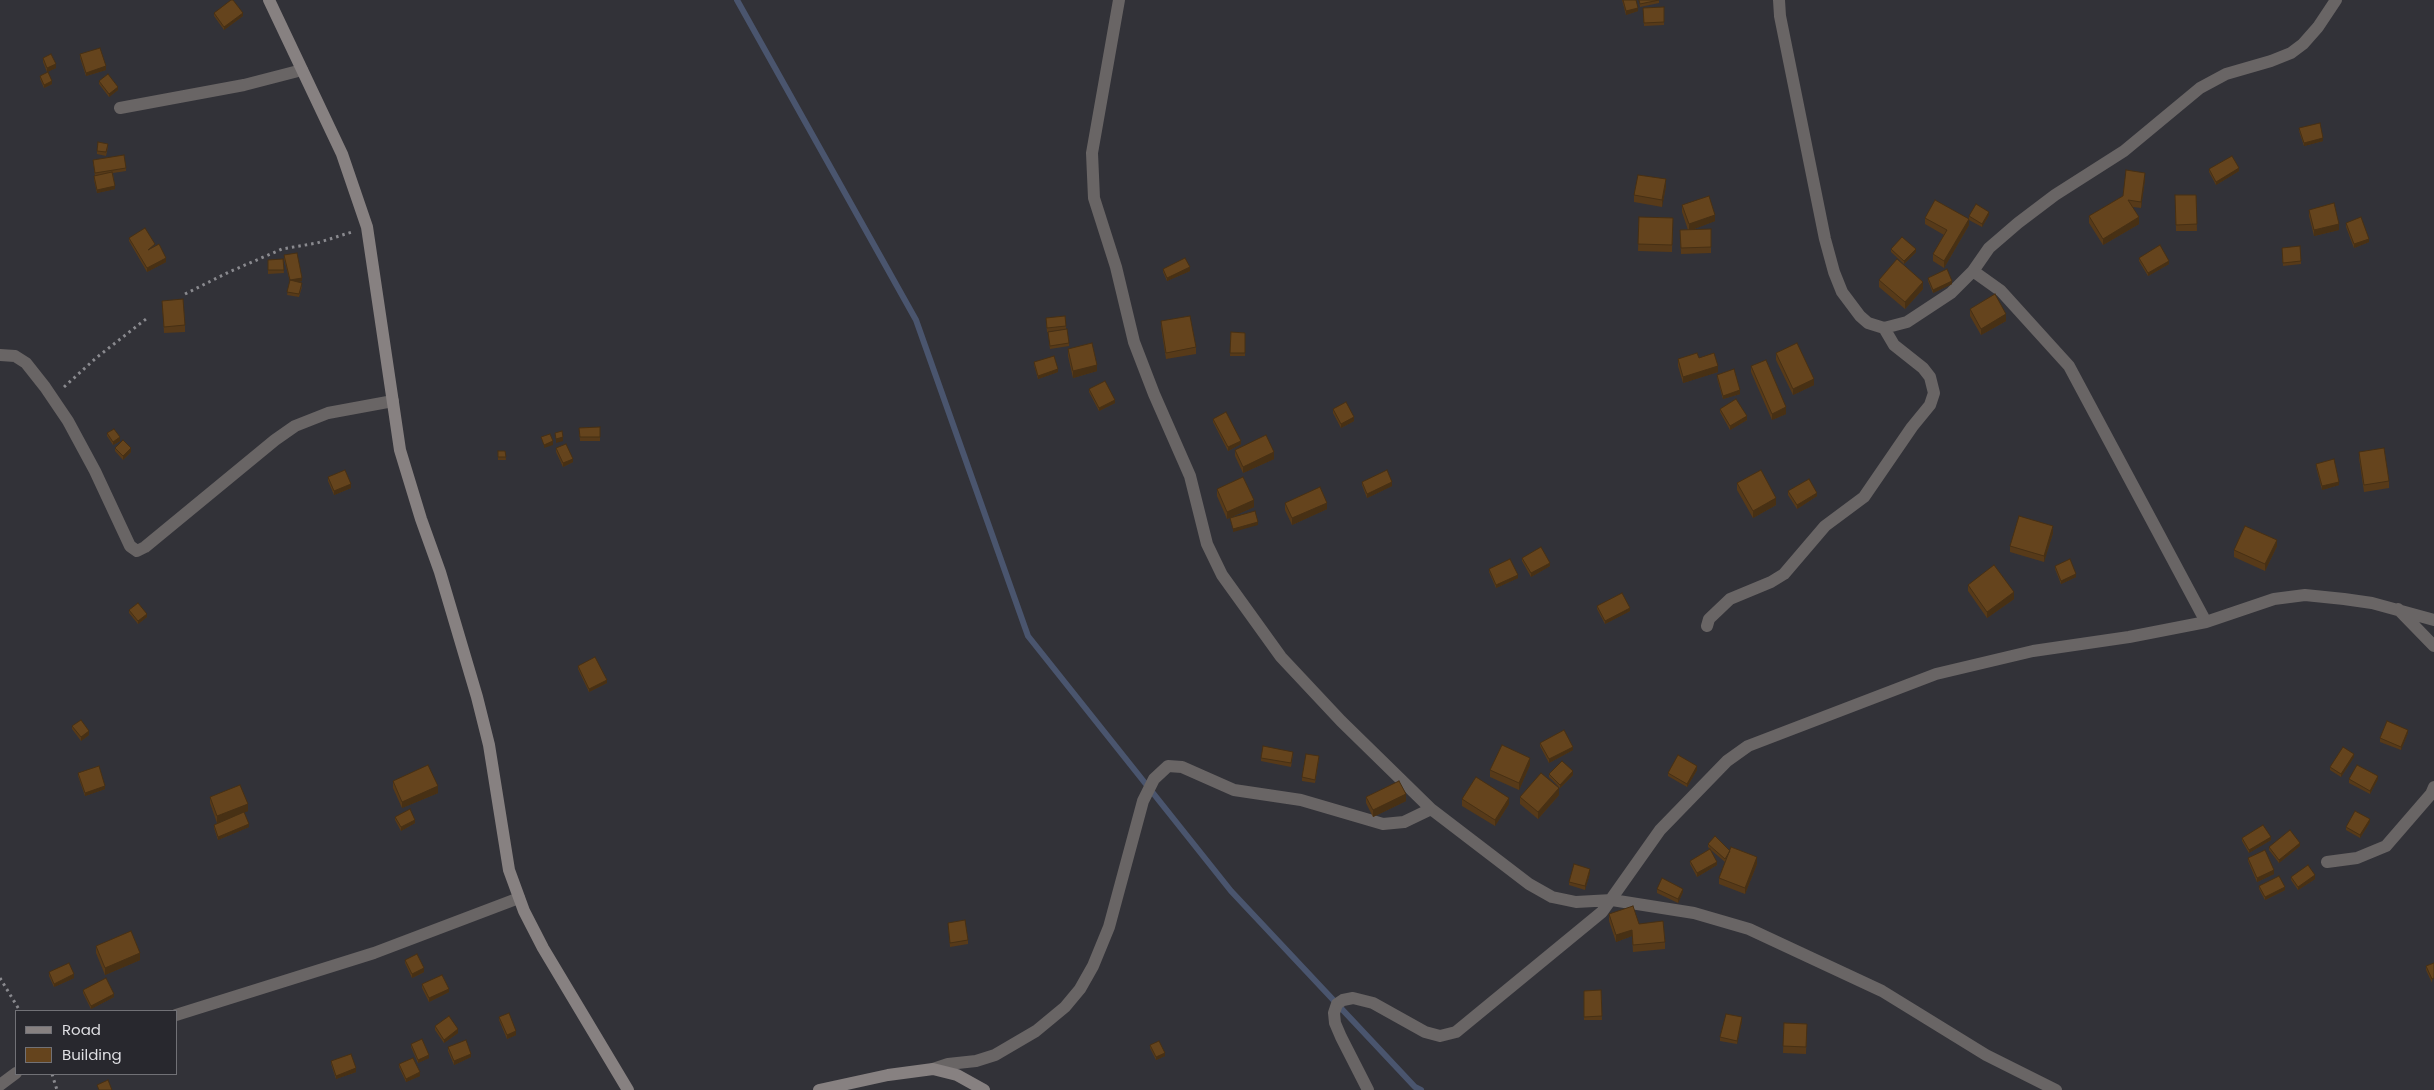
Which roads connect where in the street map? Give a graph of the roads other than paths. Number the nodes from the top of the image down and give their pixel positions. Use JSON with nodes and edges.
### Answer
{"nodes":[{"id":1,"x":269,"y":0,"type":"edge"},
{"id":2,"x":1119,"y":0,"type":"edge"},
{"id":3,"x":1778,"y":0,"type":"edge"},
{"id":4,"x":2336,"y":0,"type":"edge"},
{"id":5,"x":302,"y":70,"type":"junction"},
{"id":6,"x":120,"y":108,"type":"dead end"},
{"id":7,"x":1973,"y":271,"type":"junction"},
{"id":8,"x":1884,"y":328,"type":"junction"},
{"id":9,"x":0,"y":355,"type":"edge"},
{"id":10,"x":393,"y":401,"type":"junction"},
{"id":11,"x":2398,"y":609,"type":"junction"},
{"id":12,"x":2434,"y":620,"type":"edge"},
{"id":13,"x":2206,"y":622,"type":"junction"},
{"id":14,"x":1707,"y":626,"type":"dead end"},
{"id":15,"x":2434,"y":646,"type":"edge"},
{"id":16,"x":2434,"y":787,"type":"edge"},
{"id":17,"x":1431,"y":809,"type":"junction"},
{"id":18,"x":2327,"y":862,"type":"dead end"},
{"id":19,"x":519,"y":898,"type":"junction"},
{"id":20,"x":1612,"y":900,"type":"junction"},
{"id":21,"x":178,"y":1014,"type":"edge"},
{"id":22,"x":933,"y":1070,"type":"junction"},
{"id":23,"x":15,"y":1073,"type":"edge"},
{"id":24,"x":0,"y":1085,"type":"edge"},
{"id":25,"x":628,"y":1090,"type":"edge"},
{"id":26,"x":819,"y":1090,"type":"edge"},
{"id":27,"x":984,"y":1090,"type":"edge"},
{"id":28,"x":1368,"y":1090,"type":"edge"},
{"id":29,"x":2056,"y":1090,"type":"edge"}],
"edges":[{"from":1,"to":5,"type":"street"},
{"from":2,"to":17,"type":"street"},
{"from":3,"to":8,"type":"street"},
{"from":4,"to":7,"type":"street"},
{"from":5,"to":6,"type":"street"},
{"from":5,"to":10,"type":"street"},
{"from":7,"to":8,"type":"street"},
{"from":7,"to":13,"type":"street"},
{"from":8,"to":14,"type":"street"},
{"from":9,"to":10,"type":"street"},
{"from":10,"to":19,"type":"street"},
{"from":11,"to":12,"type":"street"},
{"from":11,"to":13,"type":"street"},
{"from":11,"to":15,"type":"street"},
{"from":13,"to":20,"type":"street"},
{"from":16,"to":18,"type":"street"},
{"from":17,"to":20,"type":"street"},
{"from":17,"to":22,"type":"street"},
{"from":19,"to":21,"type":"street"},
{"from":19,"to":25,"type":"street"},
{"from":20,"to":28,"type":"street"},
{"from":20,"to":29,"type":"street"},
{"from":22,"to":26,"type":"street"},
{"from":22,"to":27,"type":"street"},
{"from":23,"to":24,"type":"street"}]}
